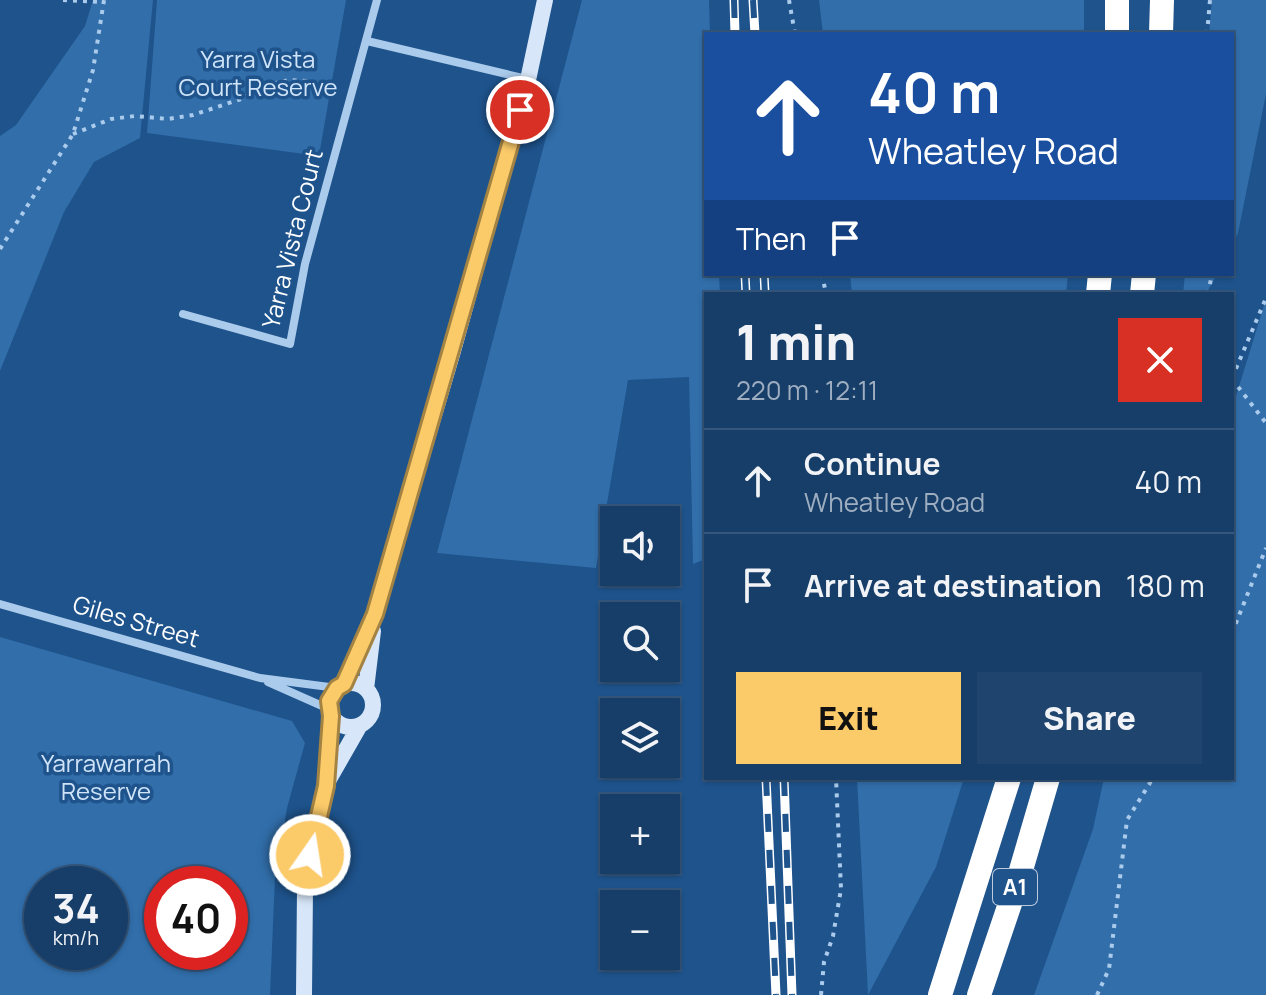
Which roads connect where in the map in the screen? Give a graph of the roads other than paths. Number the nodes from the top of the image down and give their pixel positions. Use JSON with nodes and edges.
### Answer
{"nodes":[{"id":1,"x":377,"y":0,"type":"edge"},
{"id":2,"x":545,"y":0,"type":"edge"},
{"id":3,"x":1117,"y":0,"type":"edge"},
{"id":4,"x":1162,"y":0,"type":"edge"},
{"id":5,"x":1117,"y":32,"type":"edge"},
{"id":6,"x":1161,"y":32,"type":"edge"},
{"id":7,"x":367,"y":41,"type":"junction"},
{"id":8,"x":528,"y":80,"type":"junction"},
{"id":9,"x":183,"y":314,"type":"dead end"},
{"id":10,"x":0,"y":604,"type":"edge"},
{"id":11,"x":375,"y":614,"type":"junction"},
{"id":12,"x":260,"y":678,"type":"junction"},
{"id":13,"x":340,"y":686,"type":"junction"},
{"id":14,"x":366,"y":689,"type":"junction"},
{"id":15,"x":330,"y":713,"type":"junction"},
{"id":16,"x":360,"y":725,"type":"junction"},
{"id":17,"x":1008,"y":780,"type":"edge"},
{"id":18,"x":1047,"y":780,"type":"edge"},
{"id":19,"x":326,"y":786,"type":"junction"},
{"id":20,"x":304,"y":995,"type":"edge"},
{"id":21,"x":940,"y":995,"type":"edge"},
{"id":22,"x":979,"y":995,"type":"edge"}],
"edges":[{"from":1,"to":7,"type":"street","name":"Yarra Vista Court"},
{"from":2,"to":8,"type":"street"},
{"from":3,"to":5,"type":"highway"},
{"from":4,"to":6,"type":"highway"},
{"from":7,"to":8,"type":"street"},
{"from":7,"to":9,"type":"street","name":"Yarra Vista Court"},
{"from":8,"to":11,"type":"street"},
{"from":10,"to":12,"type":"street","name":"Giles Street"},
{"from":11,"to":13,"type":"street"},
{"from":11,"to":14,"type":"street"},
{"from":12,"to":13,"type":"street","name":"Giles Street"},
{"from":12,"to":15,"type":"street","name":"Giles Street"},
{"from":13,"to":14,"type":"street"},
{"from":13,"to":15,"type":"street"},
{"from":14,"to":16,"type":"street"},
{"from":15,"to":16,"type":"street"},
{"from":15,"to":19,"type":"street"},
{"from":16,"to":19,"type":"street"},
{"from":17,"to":21,"type":"highway","number":"A1"},
{"from":18,"to":22,"type":"highway","number":"A1"},
{"from":19,"to":20,"type":"street"}]}
